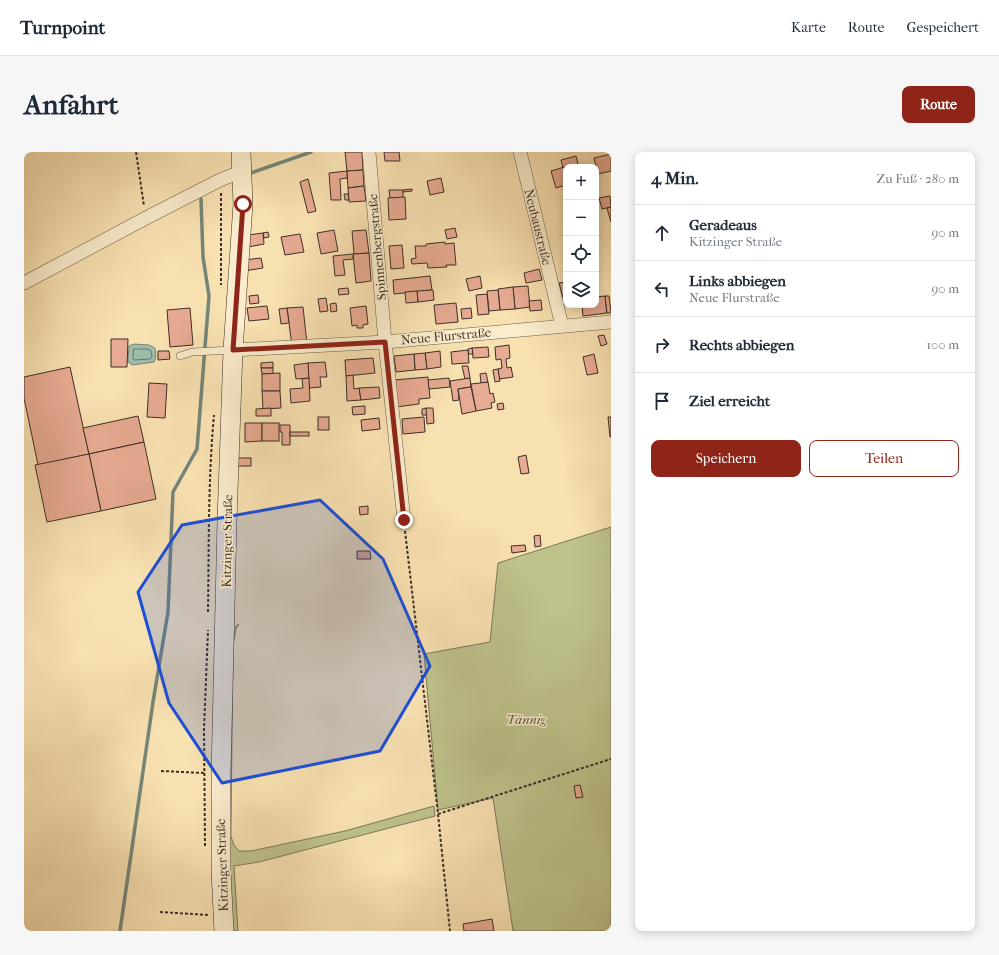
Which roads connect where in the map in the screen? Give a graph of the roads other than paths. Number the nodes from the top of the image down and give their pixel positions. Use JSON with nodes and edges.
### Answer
{"nodes":[{"id":1,"x":240,"y":152,"type":"edge"},
{"id":2,"x":369,"y":152,"type":"edge"},
{"id":3,"x":520,"y":152,"type":"edge"},
{"id":4,"x":243,"y":171,"type":"junction"},
{"id":5,"x":24,"y":283,"type":"edge"},
{"id":6,"x":611,"y":322,"type":"edge"},
{"id":7,"x":562,"y":326,"type":"junction"},
{"id":8,"x":385,"y":342,"type":"junction"},
{"id":9,"x":226,"y":351,"type":"junction"},
{"id":10,"x":180,"y":356,"type":"dead end"},
{"id":11,"x":404,"y":520,"type":"road end"},
{"id":12,"x":224,"y":931,"type":"edge"}],
"edges":[{"from":1,"to":4,"type":"street","name":"Kitzinger Straße"},
{"from":2,"to":8,"type":"street","name":"Spinnenbergstraße"},
{"from":3,"to":7,"type":"street","name":"Neubaustraße"},
{"from":4,"to":5,"type":"street"},
{"from":4,"to":9,"type":"street","name":"Kitzinger Straße"},
{"from":6,"to":7,"type":"street","name":"Neue Flurstraße"},
{"from":7,"to":8,"type":"street","name":"Neue Flurstraße"},
{"from":8,"to":9,"type":"street","name":"Neue Flurstraße"},
{"from":8,"to":11,"type":"street","name":"Spinnenbergstraße"},
{"from":9,"to":10,"type":"lane"},
{"from":9,"to":12,"type":"street","name":"Kitzinger Straße"}]}
